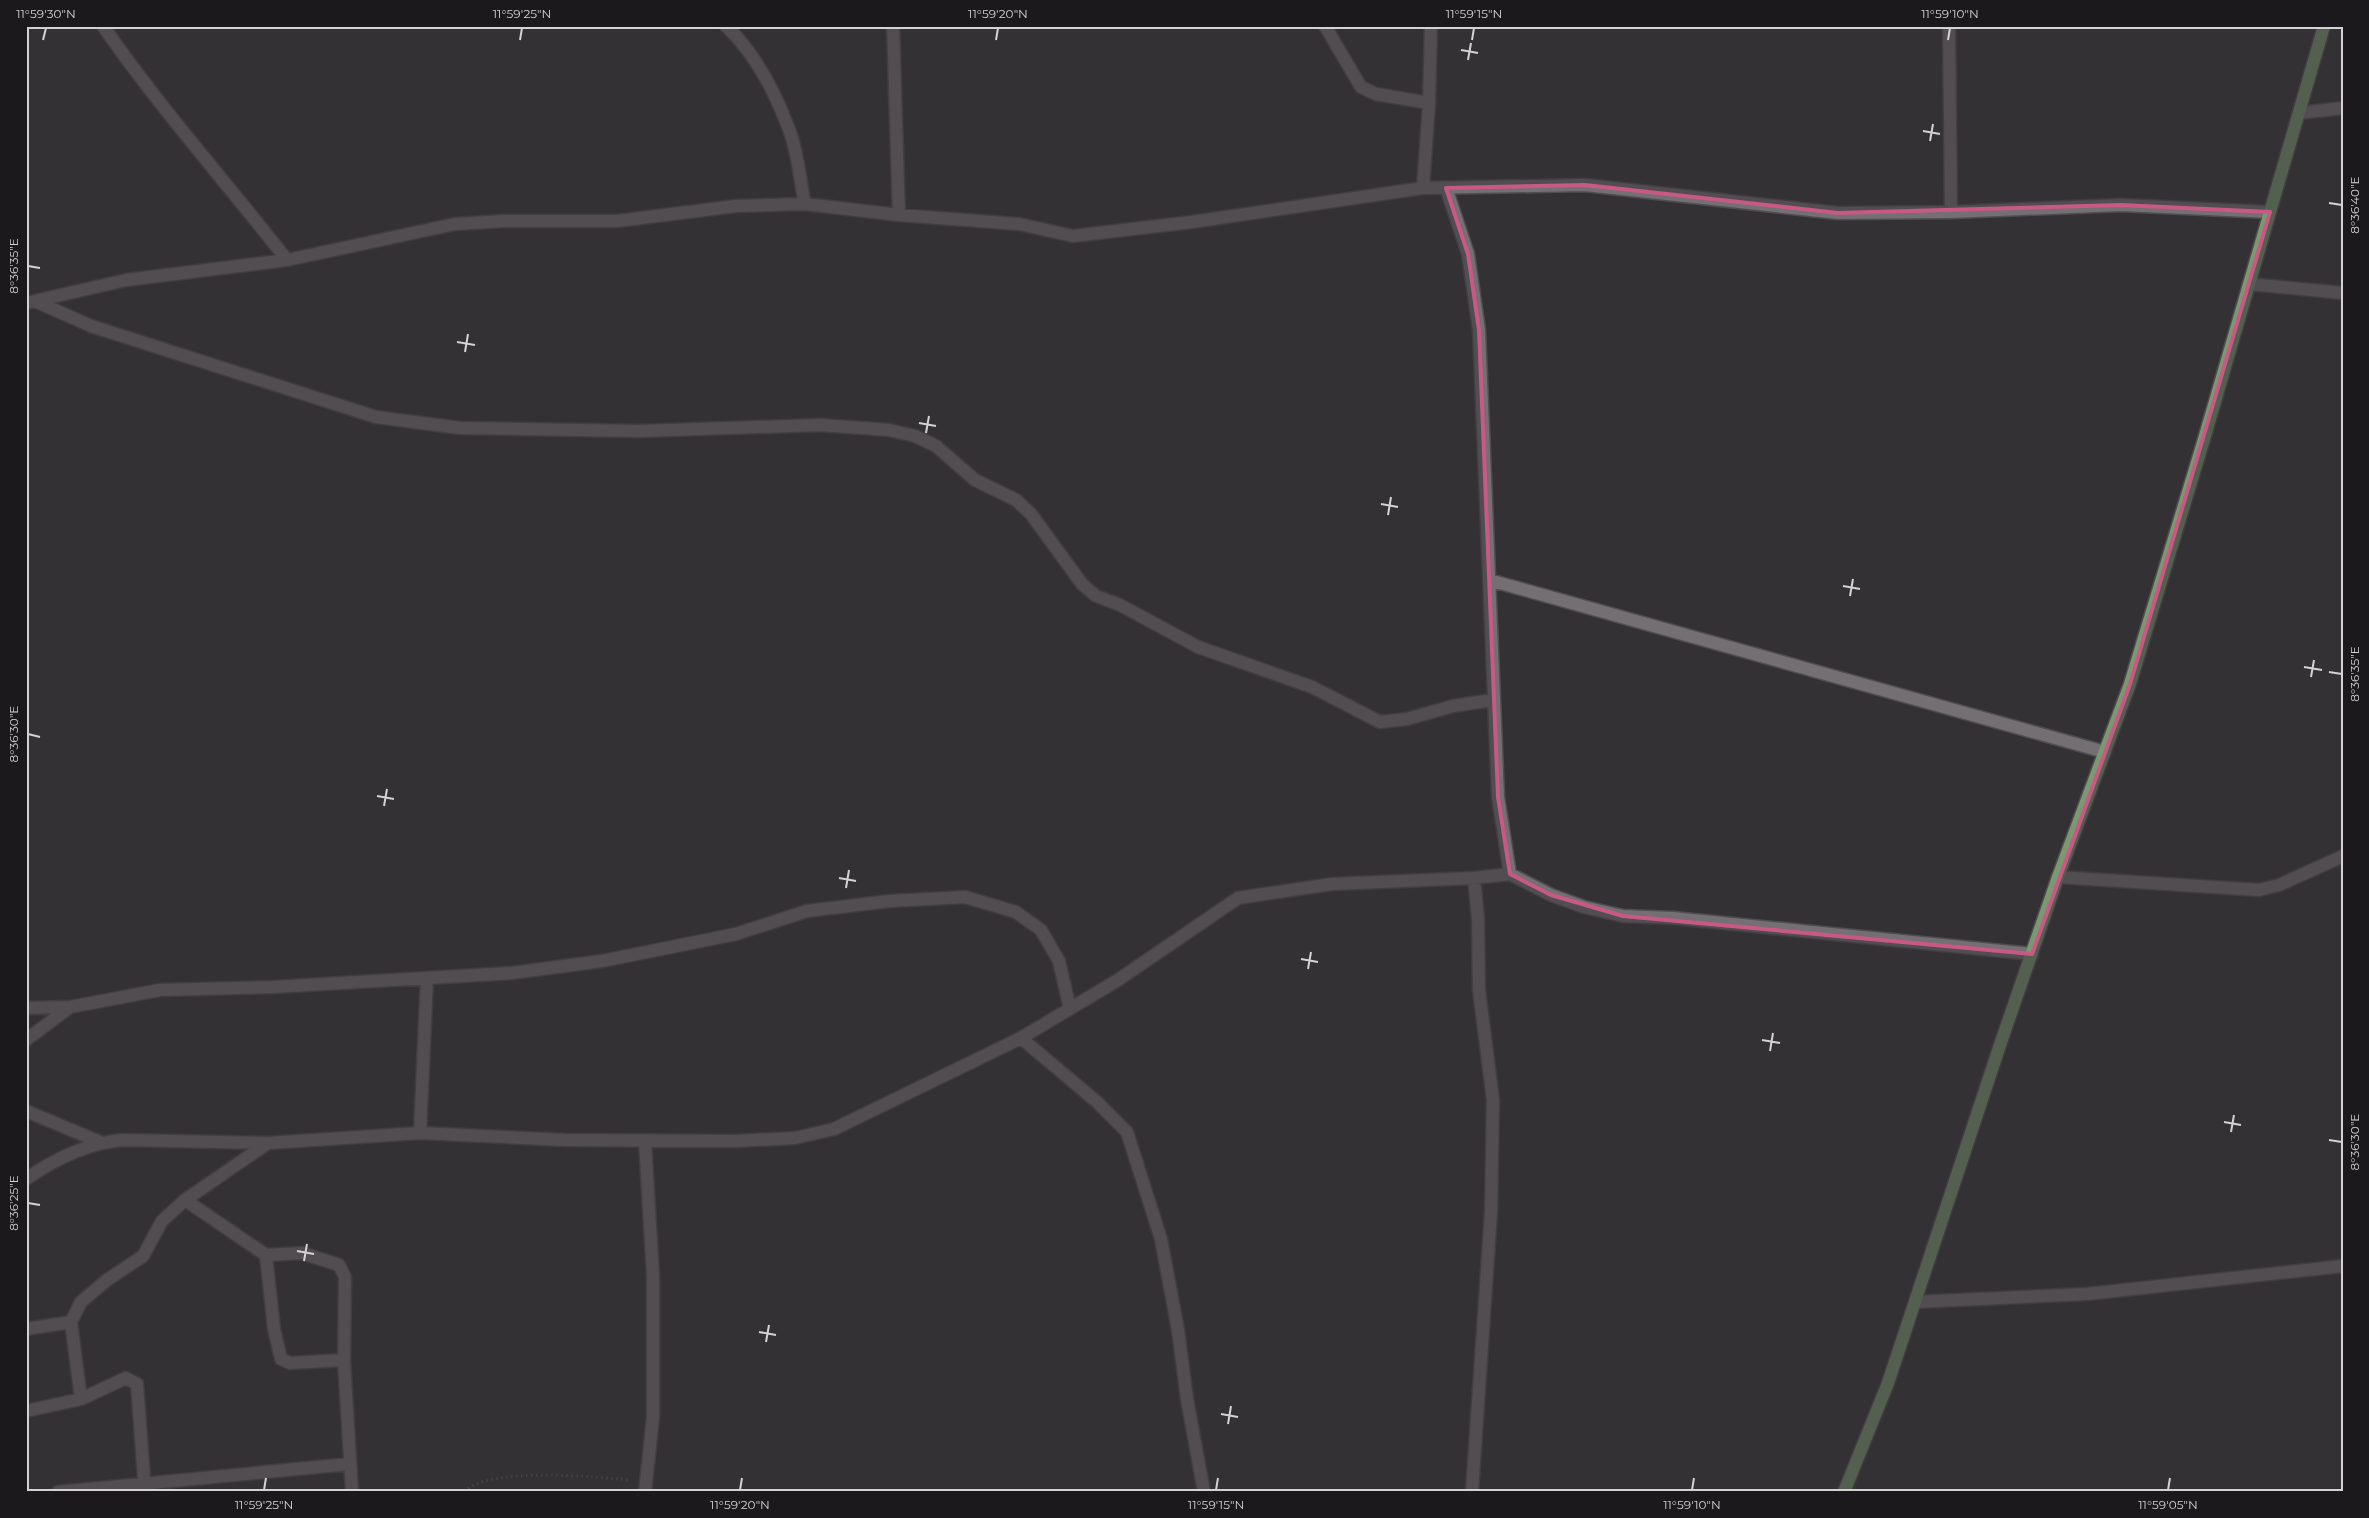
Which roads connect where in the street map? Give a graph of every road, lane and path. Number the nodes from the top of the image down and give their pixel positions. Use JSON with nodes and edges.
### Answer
{"nodes":[{"id":1,"x":103,"y":26,"type":"edge"},
{"id":2,"x":726,"y":26,"type":"edge"},
{"id":3,"x":893,"y":26,"type":"edge"},
{"id":4,"x":1325,"y":26,"type":"edge"},
{"id":5,"x":1431,"y":26,"type":"edge"},
{"id":6,"x":1949,"y":26,"type":"edge"},
{"id":7,"x":2324,"y":26,"type":"edge"},
{"id":8,"x":1429,"y":103,"type":"junction"},
{"id":9,"x":2343,"y":108,"type":"edge"},
{"id":10,"x":2299,"y":113,"type":"junction"},
{"id":11,"x":1423,"y":188,"type":"junction"},
{"id":12,"x":1446,"y":188,"type":"junction"},
{"id":13,"x":805,"y":204,"type":"junction"},
{"id":14,"x":1951,"y":212,"type":"junction"},
{"id":15,"x":2270,"y":212,"type":"junction"},
{"id":16,"x":899,"y":215,"type":"junction"},
{"id":17,"x":287,"y":260,"type":"junction"},
{"id":18,"x":2250,"y":284,"type":"junction"},
{"id":19,"x":2343,"y":292,"type":"edge"},
{"id":20,"x":31,"y":302,"type":"edge"},
{"id":21,"x":1490,"y":580,"type":"junction"},
{"id":22,"x":1492,"y":700,"type":"junction"},
{"id":23,"x":2105,"y":752,"type":"junction"},
{"id":24,"x":2343,"y":856,"type":"edge"},
{"id":25,"x":1510,"y":874,"type":"junction"},
{"id":26,"x":2058,"y":877,"type":"junction"},
{"id":27,"x":1474,"y":878,"type":"junction"},
{"id":28,"x":2032,"y":954,"type":"junction"},
{"id":29,"x":427,"y":978,"type":"junction"},
{"id":30,"x":70,"y":1007,"type":"junction"},
{"id":31,"x":26,"y":1008,"type":"edge"},
{"id":32,"x":1070,"y":1009,"type":"junction"},
{"id":33,"x":1021,"y":1038,"type":"junction"},
{"id":34,"x":26,"y":1040,"type":"edge"},
{"id":35,"x":26,"y":1112,"type":"edge"},
{"id":36,"x":420,"y":1132,"type":"junction"},
{"id":37,"x":645,"y":1141,"type":"junction"},
{"id":38,"x":100,"y":1142,"type":"junction"},
{"id":39,"x":268,"y":1143,"type":"junction"},
{"id":40,"x":26,"y":1179,"type":"edge"},
{"id":41,"x":185,"y":1200,"type":"junction"},
{"id":42,"x":266,"y":1255,"type":"junction"},
{"id":43,"x":2343,"y":1266,"type":"edge"},
{"id":44,"x":1914,"y":1302,"type":"junction"},
{"id":45,"x":71,"y":1322,"type":"junction"},
{"id":46,"x":26,"y":1329,"type":"edge"},
{"id":47,"x":344,"y":1360,"type":"junction"},
{"id":48,"x":81,"y":1399,"type":"junction"},
{"id":49,"x":26,"y":1411,"type":"edge"},
{"id":50,"x":348,"y":1464,"type":"junction"},
{"id":51,"x":646,"y":1486,"type":"edge"},
{"id":52,"x":145,"y":1488,"type":"edge"},
{"id":53,"x":58,"y":1492,"type":"edge"},
{"id":54,"x":352,"y":1492,"type":"edge"},
{"id":55,"x":465,"y":1492,"type":"edge"},
{"id":56,"x":1204,"y":1492,"type":"edge"},
{"id":57,"x":1472,"y":1492,"type":"edge"},
{"id":58,"x":1844,"y":1492,"type":"edge"}],
"edges":[{"from":1,"to":17,"type":"street"},
{"from":2,"to":13,"type":"street"},
{"from":3,"to":16,"type":"street"},
{"from":4,"to":8,"type":"street"},
{"from":5,"to":8,"type":"street"},
{"from":6,"to":14,"type":"street"},
{"from":7,"to":10,"type":"main road"},
{"from":8,"to":11,"type":"street"},
{"from":9,"to":10,"type":"street"},
{"from":10,"to":15,"type":"main road"},
{"from":11,"to":12,"type":"street"},
{"from":11,"to":16,"type":"street"},
{"from":12,"to":14,"type":"street"},
{"from":12,"to":21,"type":"street"},
{"from":13,"to":16,"type":"street"},
{"from":13,"to":17,"type":"street"},
{"from":14,"to":15,"type":"street"},
{"from":15,"to":18,"type":"main road"},
{"from":17,"to":20,"type":"street"},
{"from":18,"to":19,"type":"street"},
{"from":18,"to":23,"type":"main road"},
{"from":20,"to":22,"type":"street"},
{"from":21,"to":22,"type":"street"},
{"from":21,"to":23,"type":"street"},
{"from":22,"to":25,"type":"street"},
{"from":23,"to":26,"type":"main road"},
{"from":24,"to":26,"type":"street"},
{"from":25,"to":27,"type":"street"},
{"from":25,"to":28,"type":"street"},
{"from":26,"to":28,"type":"main road"},
{"from":27,"to":32,"type":"street"},
{"from":27,"to":57,"type":"street"},
{"from":28,"to":44,"type":"main road"},
{"from":29,"to":30,"type":"street"},
{"from":29,"to":32,"type":"street"},
{"from":29,"to":36,"type":"street"},
{"from":30,"to":31,"type":"street"},
{"from":30,"to":34,"type":"street"},
{"from":32,"to":33,"type":"street"},
{"from":33,"to":37,"type":"street"},
{"from":33,"to":56,"type":"street"},
{"from":35,"to":38,"type":"street"},
{"from":36,"to":37,"type":"street"},
{"from":36,"to":39,"type":"street"},
{"from":37,"to":51,"type":"street"},
{"from":38,"to":39,"type":"street"},
{"from":38,"to":40,"type":"street"},
{"from":39,"to":41,"type":"street"},
{"from":41,"to":42,"type":"street"},
{"from":41,"to":45,"type":"street"},
{"from":42,"to":47,"type":"street"},
{"from":42,"to":47,"type":"street"},
{"from":43,"to":44,"type":"street"},
{"from":44,"to":58,"type":"main road"},
{"from":45,"to":46,"type":"street"},
{"from":45,"to":48,"type":"street"},
{"from":47,"to":50,"type":"street"},
{"from":48,"to":49,"type":"street"},
{"from":48,"to":52,"type":"street"},
{"from":50,"to":52,"type":"street"},
{"from":50,"to":54,"type":"street"},
{"from":51,"to":55,"type":"path"},
{"from":52,"to":53,"type":"street"}]}
